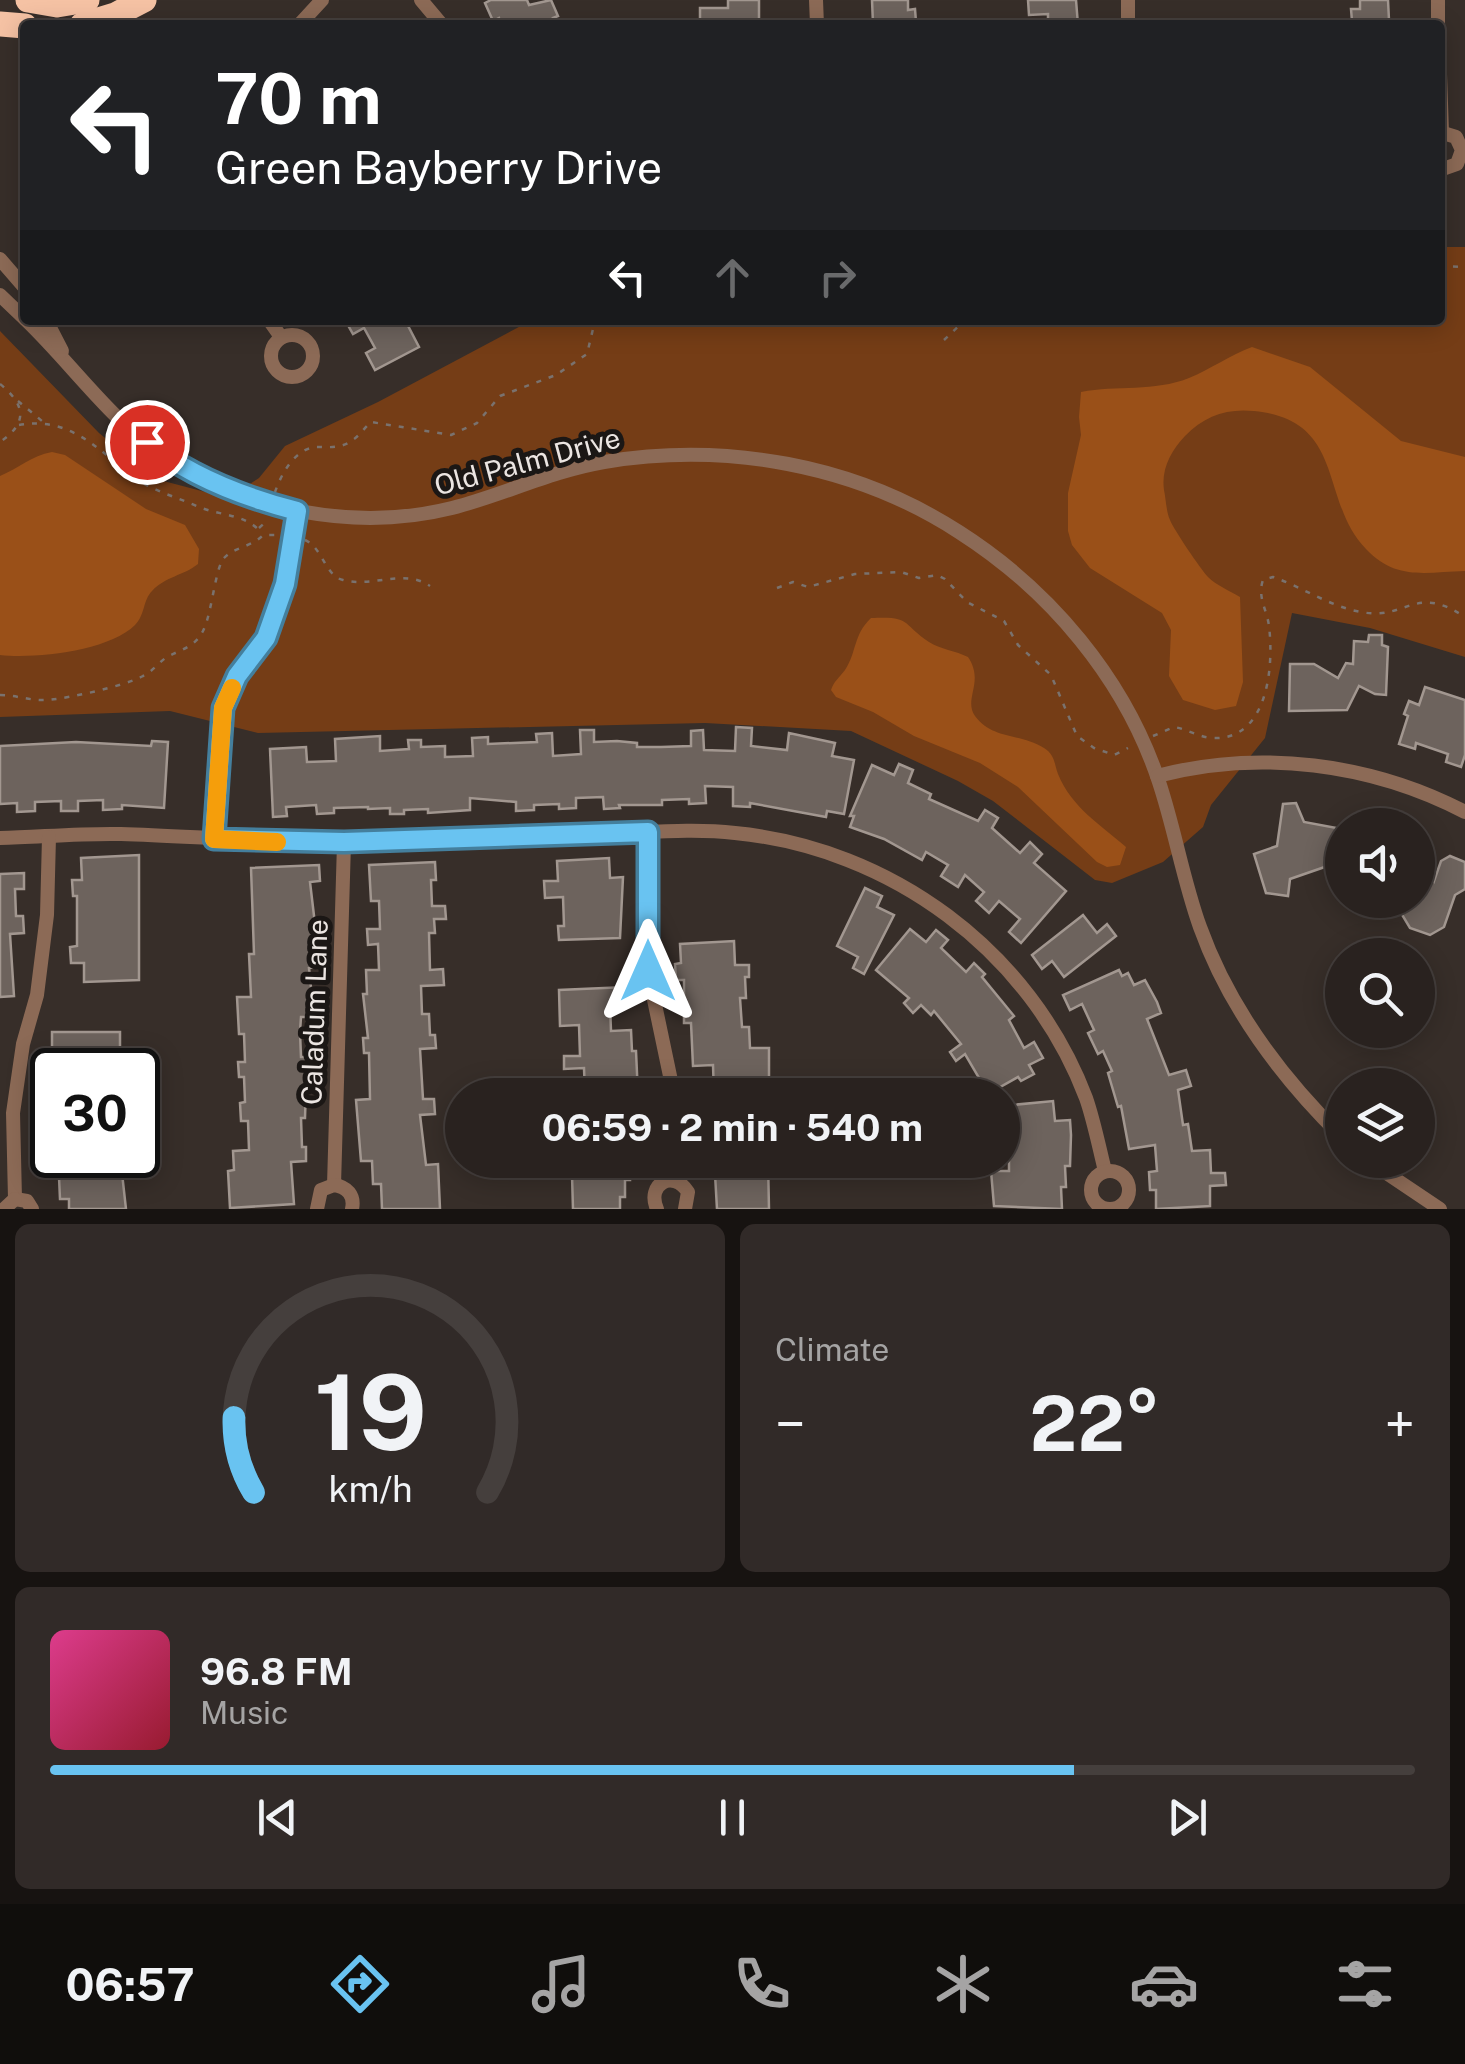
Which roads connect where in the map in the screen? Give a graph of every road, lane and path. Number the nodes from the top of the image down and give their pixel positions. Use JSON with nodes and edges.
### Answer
{"nodes":[{"id":1,"x":28,"y":0,"type":"edge"},
{"id":2,"x":87,"y":0,"type":"edge"},
{"id":3,"x":144,"y":0,"type":"edge"},
{"id":4,"x":322,"y":0,"type":"edge"},
{"id":5,"x":421,"y":0,"type":"edge"},
{"id":6,"x":99,"y":20,"type":"edge"},
{"id":7,"x":304,"y":20,"type":"edge"},
{"id":8,"x":438,"y":20,"type":"edge"},
{"id":9,"x":1445,"y":133,"type":"edge"},
{"id":10,"x":1445,"y":168,"type":"edge"},
{"id":11,"x":0,"y":259,"type":"edge"},
{"id":12,"x":20,"y":276,"type":"edge"},
{"id":13,"x":0,"y":295,"type":"edge"},
{"id":14,"x":20,"y":313,"type":"edge"},
{"id":15,"x":32,"y":325,"type":"edge"},
{"id":16,"x":49,"y":325,"type":"edge"},
{"id":17,"x":273,"y":325,"type":"edge"},
{"id":18,"x":598,"y":325,"type":"edge"},
{"id":19,"x":960,"y":325,"type":"edge"},
{"id":20,"x":281,"y":337,"type":"dead end"},
{"id":21,"x":944,"y":340,"type":"dead end"},
{"id":22,"x":70,"y":365,"type":"junction"},
{"id":23,"x":0,"y":384,"type":"edge"},
{"id":24,"x":17,"y":400,"type":"junction"},
{"id":25,"x":42,"y":422,"type":"junction"},
{"id":26,"x":19,"y":426,"type":"junction"},
{"id":27,"x":0,"y":442,"type":"edge"},
{"id":28,"x":272,"y":504,"type":"junction"},
{"id":29,"x":297,"y":511,"type":"junction"},
{"id":30,"x":259,"y":528,"type":"junction"},
{"id":31,"x":263,"y":535,"type":"junction"},
{"id":32,"x":292,"y":537,"type":"junction"},
{"id":33,"x":430,"y":586,"type":"dead end"},
{"id":34,"x":777,"y":588,"type":"dead end"},
{"id":35,"x":1465,"y":616,"type":"edge"},
{"id":36,"x":0,"y":695,"type":"edge"},
{"id":37,"x":1141,"y":742,"type":"junction"},
{"id":38,"x":1157,"y":776,"type":"junction"},
{"id":39,"x":1465,"y":812,"type":"edge"},
{"id":40,"x":648,"y":832,"type":"junction"},
{"id":41,"x":49,"y":837,"type":"junction"},
{"id":42,"x":0,"y":838,"type":"edge"},
{"id":43,"x":214,"y":839,"type":"junction"},
{"id":44,"x":344,"y":842,"type":"junction"},
{"id":45,"x":670,"y":1078,"type":"edge"},
{"id":46,"x":1325,"y":1119,"type":"edge"},
{"id":47,"x":1105,"y":1171,"type":"dead end"},
{"id":48,"x":1394,"y":1178,"type":"edge"},
{"id":49,"x":672,"y":1179,"type":"joint"},
{"id":50,"x":334,"y":1184,"type":"junction"},
{"id":51,"x":10,"y":1204,"type":"edge"},
{"id":52,"x":32,"y":1209,"type":"edge"},
{"id":53,"x":317,"y":1209,"type":"edge"},
{"id":54,"x":352,"y":1209,"type":"edge"},
{"id":55,"x":657,"y":1209,"type":"edge"},
{"id":56,"x":685,"y":1209,"type":"edge"},
{"id":57,"x":1440,"y":1209,"type":"edge"}],
"edges":[{"from":1,"to":2,"type":"highway"},
{"from":3,"to":6,"type":"highway"},
{"from":4,"to":7,"type":"street"},
{"from":5,"to":8,"type":"street"},
{"from":9,"to":10,"type":"street"},
{"from":11,"to":12,"type":"street"},
{"from":13,"to":14,"type":"street","name":"Old Palm Drive"},
{"from":15,"to":22,"type":"street","name":"Old Palm Drive"},
{"from":16,"to":22,"type":"street","name":"Old Palm Drive"},
{"from":17,"to":20,"type":"street"},
{"from":18,"to":28,"type":"path"},
{"from":19,"to":21,"type":"path"},
{"from":22,"to":28,"type":"street","name":"Old Palm Drive"},
{"from":23,"to":24,"type":"path"},
{"from":24,"to":25,"type":"path"},
{"from":24,"to":26,"type":"path"},
{"from":25,"to":26,"type":"path"},
{"from":25,"to":30,"type":"path"},
{"from":26,"to":27,"type":"path"},
{"from":28,"to":29,"type":"street","name":"Old Palm Drive"},
{"from":28,"to":30,"type":"path"},
{"from":29,"to":32,"type":"street"},
{"from":29,"to":37,"type":"street","name":"Old Palm Drive"},
{"from":30,"to":31,"type":"path"},
{"from":31,"to":32,"type":"path"},
{"from":31,"to":36,"type":"path"},
{"from":32,"to":33,"type":"path"},
{"from":32,"to":43,"type":"street"},
{"from":34,"to":37,"type":"path"},
{"from":35,"to":37,"type":"path"},
{"from":37,"to":38,"type":"street","name":"Old Palm Drive"},
{"from":38,"to":39,"type":"street"},
{"from":38,"to":46,"type":"street","name":"Old Palm Drive"},
{"from":40,"to":44,"type":"street"},
{"from":40,"to":45,"type":"street"},
{"from":40,"to":47,"type":"street"},
{"from":41,"to":42,"type":"street"},
{"from":41,"to":43,"type":"street"},
{"from":41,"to":51,"type":"street"},
{"from":43,"to":44,"type":"street"},
{"from":44,"to":50,"type":"street","name":"Caladum Lane"},
{"from":48,"to":57,"type":"street"},
{"from":49,"to":55,"type":"street"},
{"from":49,"to":56,"type":"street"},
{"from":50,"to":53,"type":"street"},
{"from":50,"to":54,"type":"street"},
{"from":51,"to":52,"type":"street"}]}
